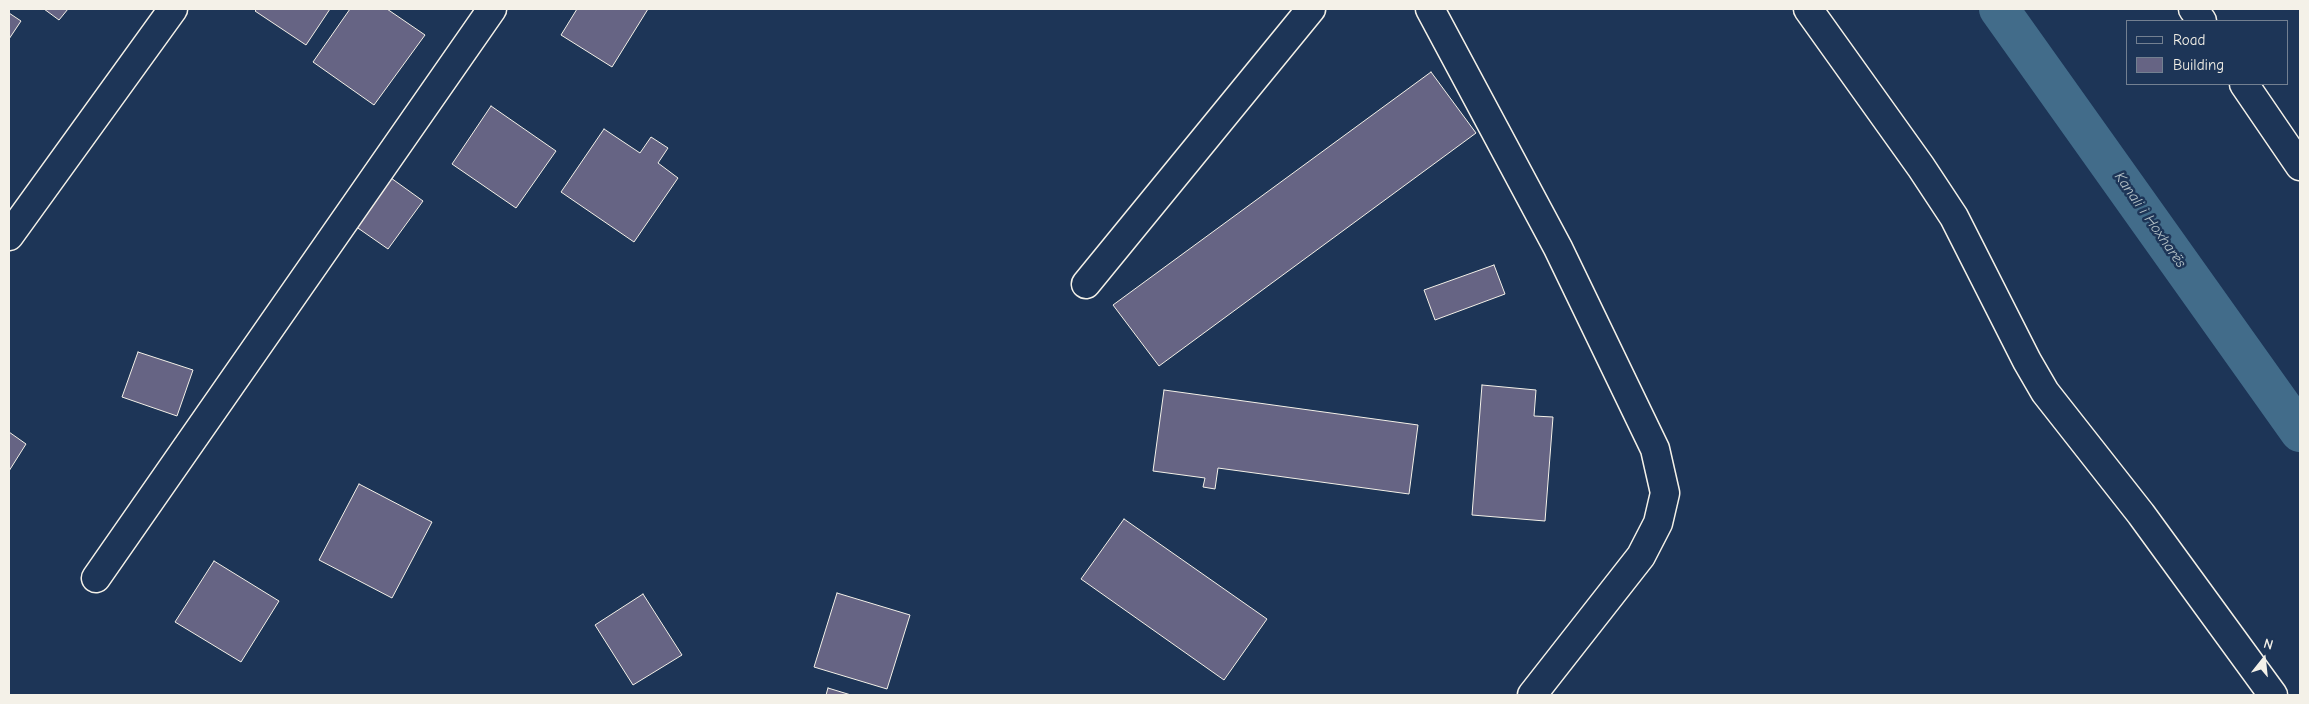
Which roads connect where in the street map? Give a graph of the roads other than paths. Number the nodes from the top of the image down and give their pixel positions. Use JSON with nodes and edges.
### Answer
{"nodes":[{"id":1,"x":173,"y":9,"type":"edge"},
{"id":2,"x":492,"y":9,"type":"edge"},
{"id":3,"x":1311,"y":9,"type":"edge"},
{"id":4,"x":1430,"y":9,"type":"edge"},
{"id":5,"x":1808,"y":9,"type":"edge"},
{"id":6,"x":2193,"y":9,"type":"edge"},
{"id":7,"x":2201,"y":20,"type":"edge"},
{"id":8,"x":2245,"y":85,"type":"edge"},
{"id":9,"x":2300,"y":166,"type":"edge"},
{"id":10,"x":9,"y":236,"type":"edge"},
{"id":11,"x":1086,"y":284,"type":"dead end"},
{"id":12,"x":96,"y":578,"type":"dead end"},
{"id":13,"x":1532,"y":695,"type":"edge"},
{"id":14,"x":2274,"y":695,"type":"edge"}],
"edges":[{"from":1,"to":10,"type":"street"},
{"from":2,"to":12,"type":"street"},
{"from":3,"to":11,"type":"street"},
{"from":4,"to":13,"type":"street"},
{"from":5,"to":14,"type":"street"},
{"from":6,"to":7,"type":"street"},
{"from":8,"to":9,"type":"street"}]}
